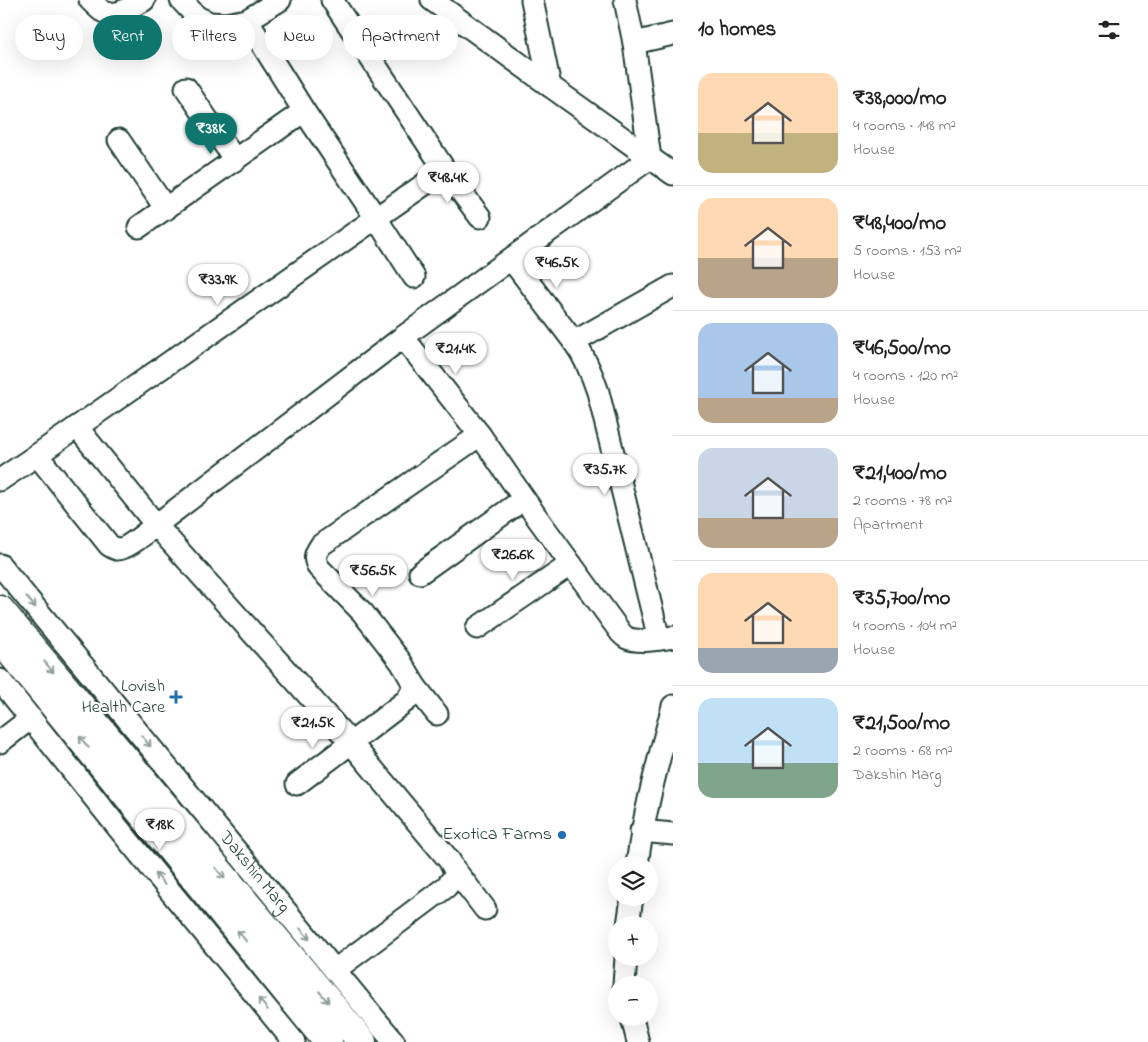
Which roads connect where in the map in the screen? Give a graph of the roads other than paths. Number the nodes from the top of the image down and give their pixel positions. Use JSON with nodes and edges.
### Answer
{"nodes":[{"id":1,"x":90,"y":0,"type":"edge"},
{"id":2,"x":144,"y":0,"type":"edge"},
{"id":3,"x":181,"y":0,"type":"edge"},
{"id":4,"x":280,"y":0,"type":"edge"},
{"id":5,"x":332,"y":0,"type":"edge"},
{"id":6,"x":432,"y":0,"type":"edge"},
{"id":7,"x":532,"y":0,"type":"edge"},
{"id":8,"x":625,"y":0,"type":"edge"},
{"id":9,"x":195,"y":15,"type":"edge"},
{"id":10,"x":255,"y":15,"type":"edge"},
{"id":11,"x":255,"y":33,"type":"edge"},
{"id":12,"x":673,"y":34,"type":"edge"},
{"id":13,"x":634,"y":44,"type":"junction"},
{"id":14,"x":550,"y":86,"type":"junction"},
{"id":15,"x":186,"y":88,"type":"dead end"},
{"id":16,"x":304,"y":112,"type":"junction"},
{"id":17,"x":120,"y":140,"type":"dead end"},
{"id":18,"x":235,"y":160,"type":"junction"},
{"id":19,"x":664,"y":164,"type":"edge"},
{"id":20,"x":446,"y":170,"type":"junction"},
{"id":21,"x":166,"y":209,"type":"junction"},
{"id":22,"x":480,"y":217,"type":"dead end"},
{"id":23,"x":376,"y":218,"type":"junction"},
{"id":24,"x":139,"y":227,"type":"dead end"},
{"id":25,"x":511,"y":259,"type":"junction"},
{"id":26,"x":414,"y":277,"type":"dead end"},
{"id":27,"x":673,"y":286,"type":"edge"},
{"id":28,"x":403,"y":337,"type":"junction"},
{"id":29,"x":574,"y":342,"type":"junction"},
{"id":30,"x":77,"y":427,"type":"junction"},
{"id":31,"x":480,"y":435,"type":"junction"},
{"id":32,"x":37,"y":455,"type":"junction"},
{"id":33,"x":0,"y":480,"type":"edge"},
{"id":34,"x":524,"y":499,"type":"junction"},
{"id":35,"x":156,"y":525,"type":"junction"},
{"id":36,"x":570,"y":564,"type":"junction"},
{"id":37,"x":0,"y":565,"type":"edge"},
{"id":38,"x":420,"y":573,"type":"dead end"},
{"id":39,"x":0,"y":610,"type":"edge"},
{"id":40,"x":476,"y":628,"type":"dead end"},
{"id":41,"x":7,"y":637,"type":"edge"},
{"id":42,"x":666,"y":638,"type":"edge"},
{"id":43,"x":0,"y":680,"type":"edge"},
{"id":44,"x":415,"y":686,"type":"junction"},
{"id":45,"x":673,"y":706,"type":"edge"},
{"id":46,"x":437,"y":714,"type":"dead end"},
{"id":47,"x":31,"y":718,"type":"junction"},
{"id":48,"x":0,"y":742,"type":"edge"},
{"id":49,"x":351,"y":743,"type":"junction"},
{"id":50,"x":297,"y":784,"type":"dead end"},
{"id":51,"x":642,"y":831,"type":"junction"},
{"id":52,"x":673,"y":834,"type":"edge"},
{"id":53,"x":638,"y":856,"type":"edge"},
{"id":54,"x":455,"y":870,"type":"junction"},
{"id":55,"x":485,"y":909,"type":"dead end"},
{"id":56,"x":335,"y":970,"type":"junction"},
{"id":57,"x":634,"y":1026,"type":"edge"},
{"id":58,"x":294,"y":1042,"type":"edge"},
{"id":59,"x":328,"y":1042,"type":"edge"},
{"id":60,"x":362,"y":1042,"type":"edge"},
{"id":61,"x":394,"y":1042,"type":"edge"},
{"id":62,"x":638,"y":1042,"type":"edge"}],
"edges":[{"from":1,"to":2,"type":"street"},
{"from":3,"to":9,"type":"street"},
{"from":4,"to":10,"type":"street"},
{"from":5,"to":20,"type":"street"},
{"from":6,"to":14,"type":"street"},
{"from":7,"to":14,"type":"street"},
{"from":8,"to":13,"type":"street"},
{"from":11,"to":16,"type":"street"},
{"from":12,"to":13,"type":"street"},
{"from":13,"to":19,"type":"street"},
{"from":14,"to":19,"type":"street"},
{"from":15,"to":18,"type":"street"},
{"from":16,"to":18,"type":"street"},
{"from":16,"to":23,"type":"street"},
{"from":17,"to":21,"type":"street"},
{"from":18,"to":21,"type":"street"},
{"from":19,"to":25,"type":"street"},
{"from":20,"to":22,"type":"street"},
{"from":20,"to":23,"type":"street"},
{"from":21,"to":24,"type":"street"},
{"from":23,"to":26,"type":"street"},
{"from":23,"to":30,"type":"street"},
{"from":25,"to":28,"type":"street"},
{"from":25,"to":29,"type":"street"},
{"from":27,"to":29,"type":"street"},
{"from":28,"to":31,"type":"street"},
{"from":28,"to":35,"type":"street"},
{"from":29,"to":42,"type":"street"},
{"from":30,"to":32,"type":"street"},
{"from":30,"to":35,"type":"street"},
{"from":31,"to":34,"type":"street"},
{"from":31,"to":44,"type":"street"},
{"from":32,"to":33,"type":"street"},
{"from":32,"to":35,"type":"street"},
{"from":34,"to":36,"type":"street"},
{"from":34,"to":38,"type":"street"},
{"from":35,"to":49,"type":"street"},
{"from":36,"to":40,"type":"street"},
{"from":36,"to":42,"type":"street"},
{"from":37,"to":56,"type":"street","name":"Dakshin Marg","one_way":true},
{"from":39,"to":41,"type":"highway"},
{"from":59,"to":41,"type":"highway","one_way":true},
{"from":41,"to":60,"type":"highway","one_way":true},
{"from":43,"to":47,"type":"street"},
{"from":44,"to":46,"type":"street"},
{"from":44,"to":49,"type":"street"},
{"from":45,"to":51,"type":"street"},
{"from":47,"to":48,"type":"street"},
{"from":58,"to":47,"type":"street","one_way":true},
{"from":49,"to":50,"type":"street"},
{"from":49,"to":54,"type":"street"},
{"from":51,"to":52,"type":"street"},
{"from":51,"to":53,"type":"street"},
{"from":54,"to":55,"type":"street"},
{"from":54,"to":56,"type":"street"},
{"from":56,"to":61,"type":"street","name":"Dakshin Marg"},
{"from":57,"to":62,"type":"street"}]}
